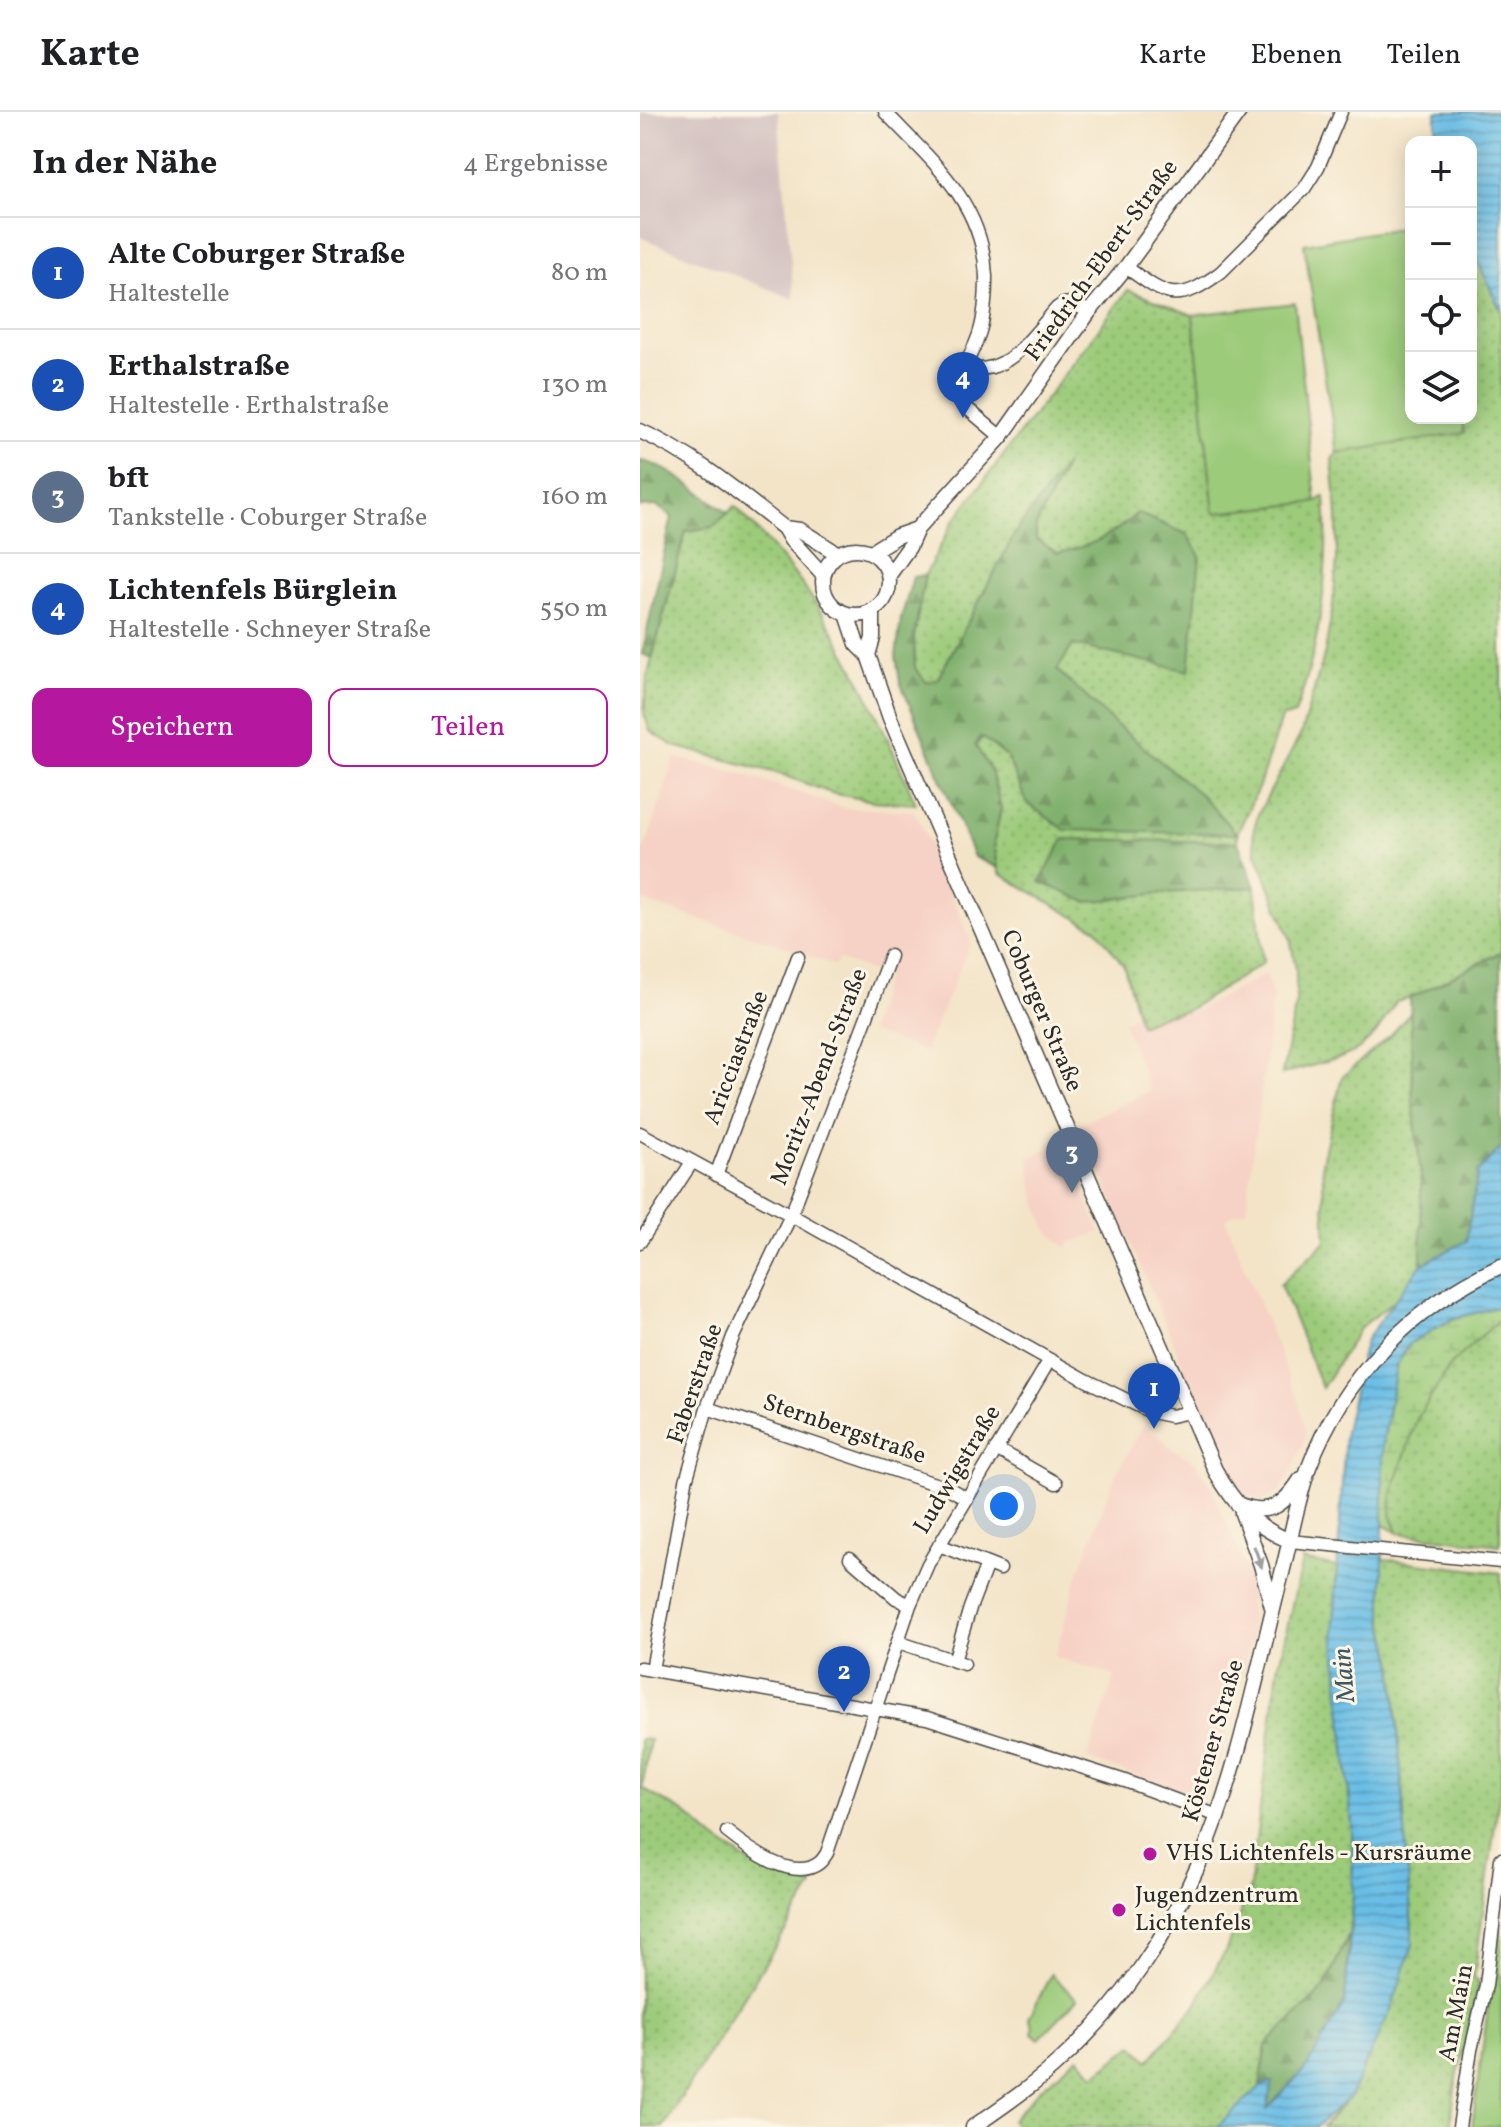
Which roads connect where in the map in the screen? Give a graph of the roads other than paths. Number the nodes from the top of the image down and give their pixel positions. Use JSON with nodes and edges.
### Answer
{"nodes":[{"id":1,"x":885,"y":112,"type":"edge"},
{"id":2,"x":1239,"y":112,"type":"edge"},
{"id":3,"x":1341,"y":112,"type":"edge"},
{"id":4,"x":1126,"y":267,"type":"junction"},
{"id":5,"x":1089,"y":312,"type":"junction"},
{"id":6,"x":963,"y":370,"type":"junction"},
{"id":7,"x":640,"y":431,"type":"edge"},
{"id":8,"x":1001,"y":437,"type":"junction"},
{"id":9,"x":784,"y":528,"type":"junction"},
{"id":10,"x":917,"y":529,"type":"junction"},
{"id":11,"x":871,"y":552,"type":"junction"},
{"id":12,"x":838,"y":554,"type":"junction"},
{"id":13,"x":823,"y":575,"type":"junction"},
{"id":14,"x":889,"y":575,"type":"junction"},
{"id":15,"x":873,"y":610,"type":"junction"},
{"id":16,"x":844,"y":613,"type":"junction"},
{"id":17,"x":868,"y":655,"type":"junction"},
{"id":18,"x":890,"y":956,"type":"dead end"},
{"id":19,"x":798,"y":957,"type":"dead end"},
{"id":20,"x":640,"y":1133,"type":"edge"},
{"id":21,"x":692,"y":1162,"type":"junction"},
{"id":22,"x":716,"y":1175,"type":"junction"},
{"id":23,"x":791,"y":1215,"type":"junction"},
{"id":24,"x":640,"y":1242,"type":"edge"},
{"id":25,"x":1501,"y":1266,"type":"edge"},
{"id":26,"x":1049,"y":1361,"type":"junction"},
{"id":27,"x":707,"y":1408,"type":"junction"},
{"id":28,"x":1189,"y":1412,"type":"junction"},
{"id":29,"x":996,"y":1449,"type":"junction"},
{"id":30,"x":1309,"y":1469,"type":"junction"},
{"id":31,"x":1056,"y":1483,"type":"dead end"},
{"id":32,"x":966,"y":1498,"type":"junction"},
{"id":33,"x":1239,"y":1505,"type":"junction"},
{"id":34,"x":1290,"y":1541,"type":"junction"},
{"id":35,"x":939,"y":1545,"type":"junction"},
{"id":36,"x":850,"y":1558,"type":"dead end"},
{"id":37,"x":1501,"y":1562,"type":"edge"},
{"id":38,"x":910,"y":1605,"type":"junction"},
{"id":39,"x":1273,"y":1610,"type":"junction"},
{"id":40,"x":898,"y":1642,"type":"junction"},
{"id":41,"x":646,"y":1669,"type":"edge"},
{"id":42,"x":875,"y":1709,"type":"junction"},
{"id":43,"x":1218,"y":1816,"type":"junction"},
{"id":44,"x":727,"y":1832,"type":"dead end"},
{"id":45,"x":1501,"y":1859,"type":"edge"},
{"id":46,"x":973,"y":2127,"type":"edge"},
{"id":47,"x":1459,"y":2127,"type":"edge"}],
"edges":[{"from":1,"to":6,"type":"street"},
{"from":2,"to":4,"type":"street","name":"Friedrich-Ebert-Straße"},
{"from":3,"to":4,"type":"street"},
{"from":4,"to":5,"type":"street","name":"Friedrich-Ebert-Straße"},
{"from":5,"to":6,"type":"street"},
{"from":5,"to":8,"type":"street","name":"Friedrich-Ebert-Straße"},
{"from":6,"to":8,"type":"street"},
{"from":7,"to":9,"type":"street"},
{"from":8,"to":10,"type":"street","name":"Friedrich-Ebert-Straße"},
{"from":9,"to":12,"type":"street"},
{"from":9,"to":13,"type":"street"},
{"from":10,"to":11,"type":"street"},
{"from":10,"to":14,"type":"street"},
{"from":11,"to":12,"type":"street"},
{"from":11,"to":14,"type":"street"},
{"from":12,"to":13,"type":"street"},
{"from":13,"to":16,"type":"street"},
{"from":14,"to":15,"type":"street"},
{"from":15,"to":16,"type":"street"},
{"from":15,"to":17,"type":"street"},
{"from":16,"to":17,"type":"street","name":"Coburger Straße"},
{"from":17,"to":28,"type":"street","name":"Coburger Straße"},
{"from":18,"to":23,"type":"street","name":"Moritz-Abend-Straße"},
{"from":19,"to":22,"type":"street","name":"Aricciastraße"},
{"from":20,"to":21,"type":"street"},
{"from":21,"to":22,"type":"street"},
{"from":21,"to":24,"type":"street"},
{"from":22,"to":23,"type":"street"},
{"from":23,"to":26,"type":"street"},
{"from":23,"to":27,"type":"street","name":"Faberstraße"},
{"from":25,"to":30,"type":"street"},
{"from":26,"to":28,"type":"street"},
{"from":26,"to":29,"type":"street","name":"Ludwigstraße"},
{"from":27,"to":32,"type":"street","name":"Sternbergstraße"},
{"from":27,"to":41,"type":"street","name":"Faberstraße"},
{"from":28,"to":33,"type":"street","name":"Coburger Straße"},
{"from":29,"to":31,"type":"street"},
{"from":29,"to":32,"type":"street","name":"Ludwigstraße"},
{"from":30,"to":33,"type":"street"},
{"from":30,"to":34,"type":"street","name":"Köstener Straße"},
{"from":32,"to":35,"type":"street","name":"Ludwigstraße"},
{"from":33,"to":34,"type":"street","name":"Coburger Straße"},
{"from":33,"to":39,"type":"street","name":"Köstener Straße","one_way":true},
{"from":34,"to":37,"type":"street","name":"Coburger Straße"},
{"from":34,"to":39,"type":"street","name":"Köstener Straße"},
{"from":35,"to":38,"type":"street","name":"Ludwigstraße"},
{"from":35,"to":40,"type":"street"},
{"from":36,"to":38,"type":"street"},
{"from":38,"to":40,"type":"street","name":"Ludwigstraße"},
{"from":39,"to":43,"type":"street","name":"Köstener Straße"},
{"from":40,"to":42,"type":"street","name":"Ludwigstraße"},
{"from":41,"to":42,"type":"street"},
{"from":42,"to":43,"type":"street"},
{"from":42,"to":44,"type":"street","name":"Ludwigstraße"},
{"from":43,"to":46,"type":"street","name":"Köstener Straße"},
{"from":45,"to":47,"type":"street","name":"Am Main"}]}
